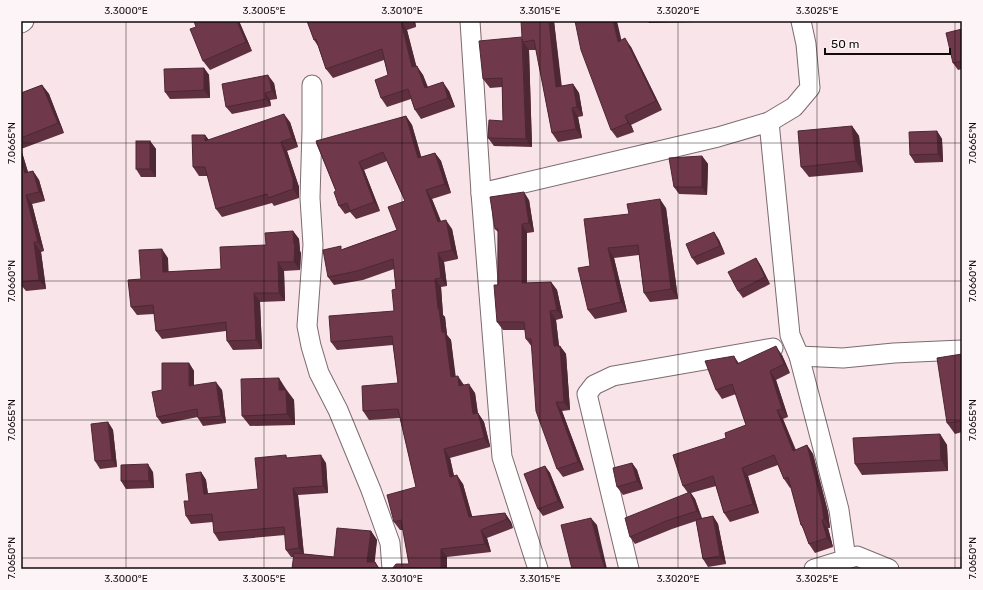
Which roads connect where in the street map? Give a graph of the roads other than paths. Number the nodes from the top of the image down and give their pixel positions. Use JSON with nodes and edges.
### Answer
{"nodes":[{"id":1,"x":24,"y":21,"type":"edge"},
{"id":2,"x":470,"y":21,"type":"edge"},
{"id":3,"x":801,"y":21,"type":"edge"},
{"id":4,"x":21,"y":24,"type":"edge"},
{"id":5,"x":312,"y":85,"type":"dead end"},
{"id":6,"x":769,"y":122,"type":"junction"},
{"id":7,"x":481,"y":194,"type":"junction"},
{"id":8,"x":773,"y":348,"type":"edge"},
{"id":9,"x":962,"y":350,"type":"edge"},
{"id":10,"x":799,"y":356,"type":"junction"},
{"id":11,"x":846,"y":559,"type":"junction"},
{"id":12,"x":392,"y":569,"type":"edge"},
{"id":13,"x":538,"y":569,"type":"edge"},
{"id":14,"x":629,"y":569,"type":"edge"},
{"id":15,"x":814,"y":569,"type":"edge"},
{"id":16,"x":889,"y":569,"type":"edge"}],
"edges":[{"from":1,"to":4,"type":"street"},
{"from":2,"to":7,"type":"street"},
{"from":3,"to":6,"type":"street"},
{"from":5,"to":12,"type":"street"},
{"from":6,"to":7,"type":"street"},
{"from":6,"to":10,"type":"street"},
{"from":7,"to":13,"type":"street"},
{"from":8,"to":14,"type":"street"},
{"from":9,"to":10,"type":"street"},
{"from":10,"to":11,"type":"street"},
{"from":11,"to":15,"type":"street"},
{"from":11,"to":16,"type":"street"}]}
